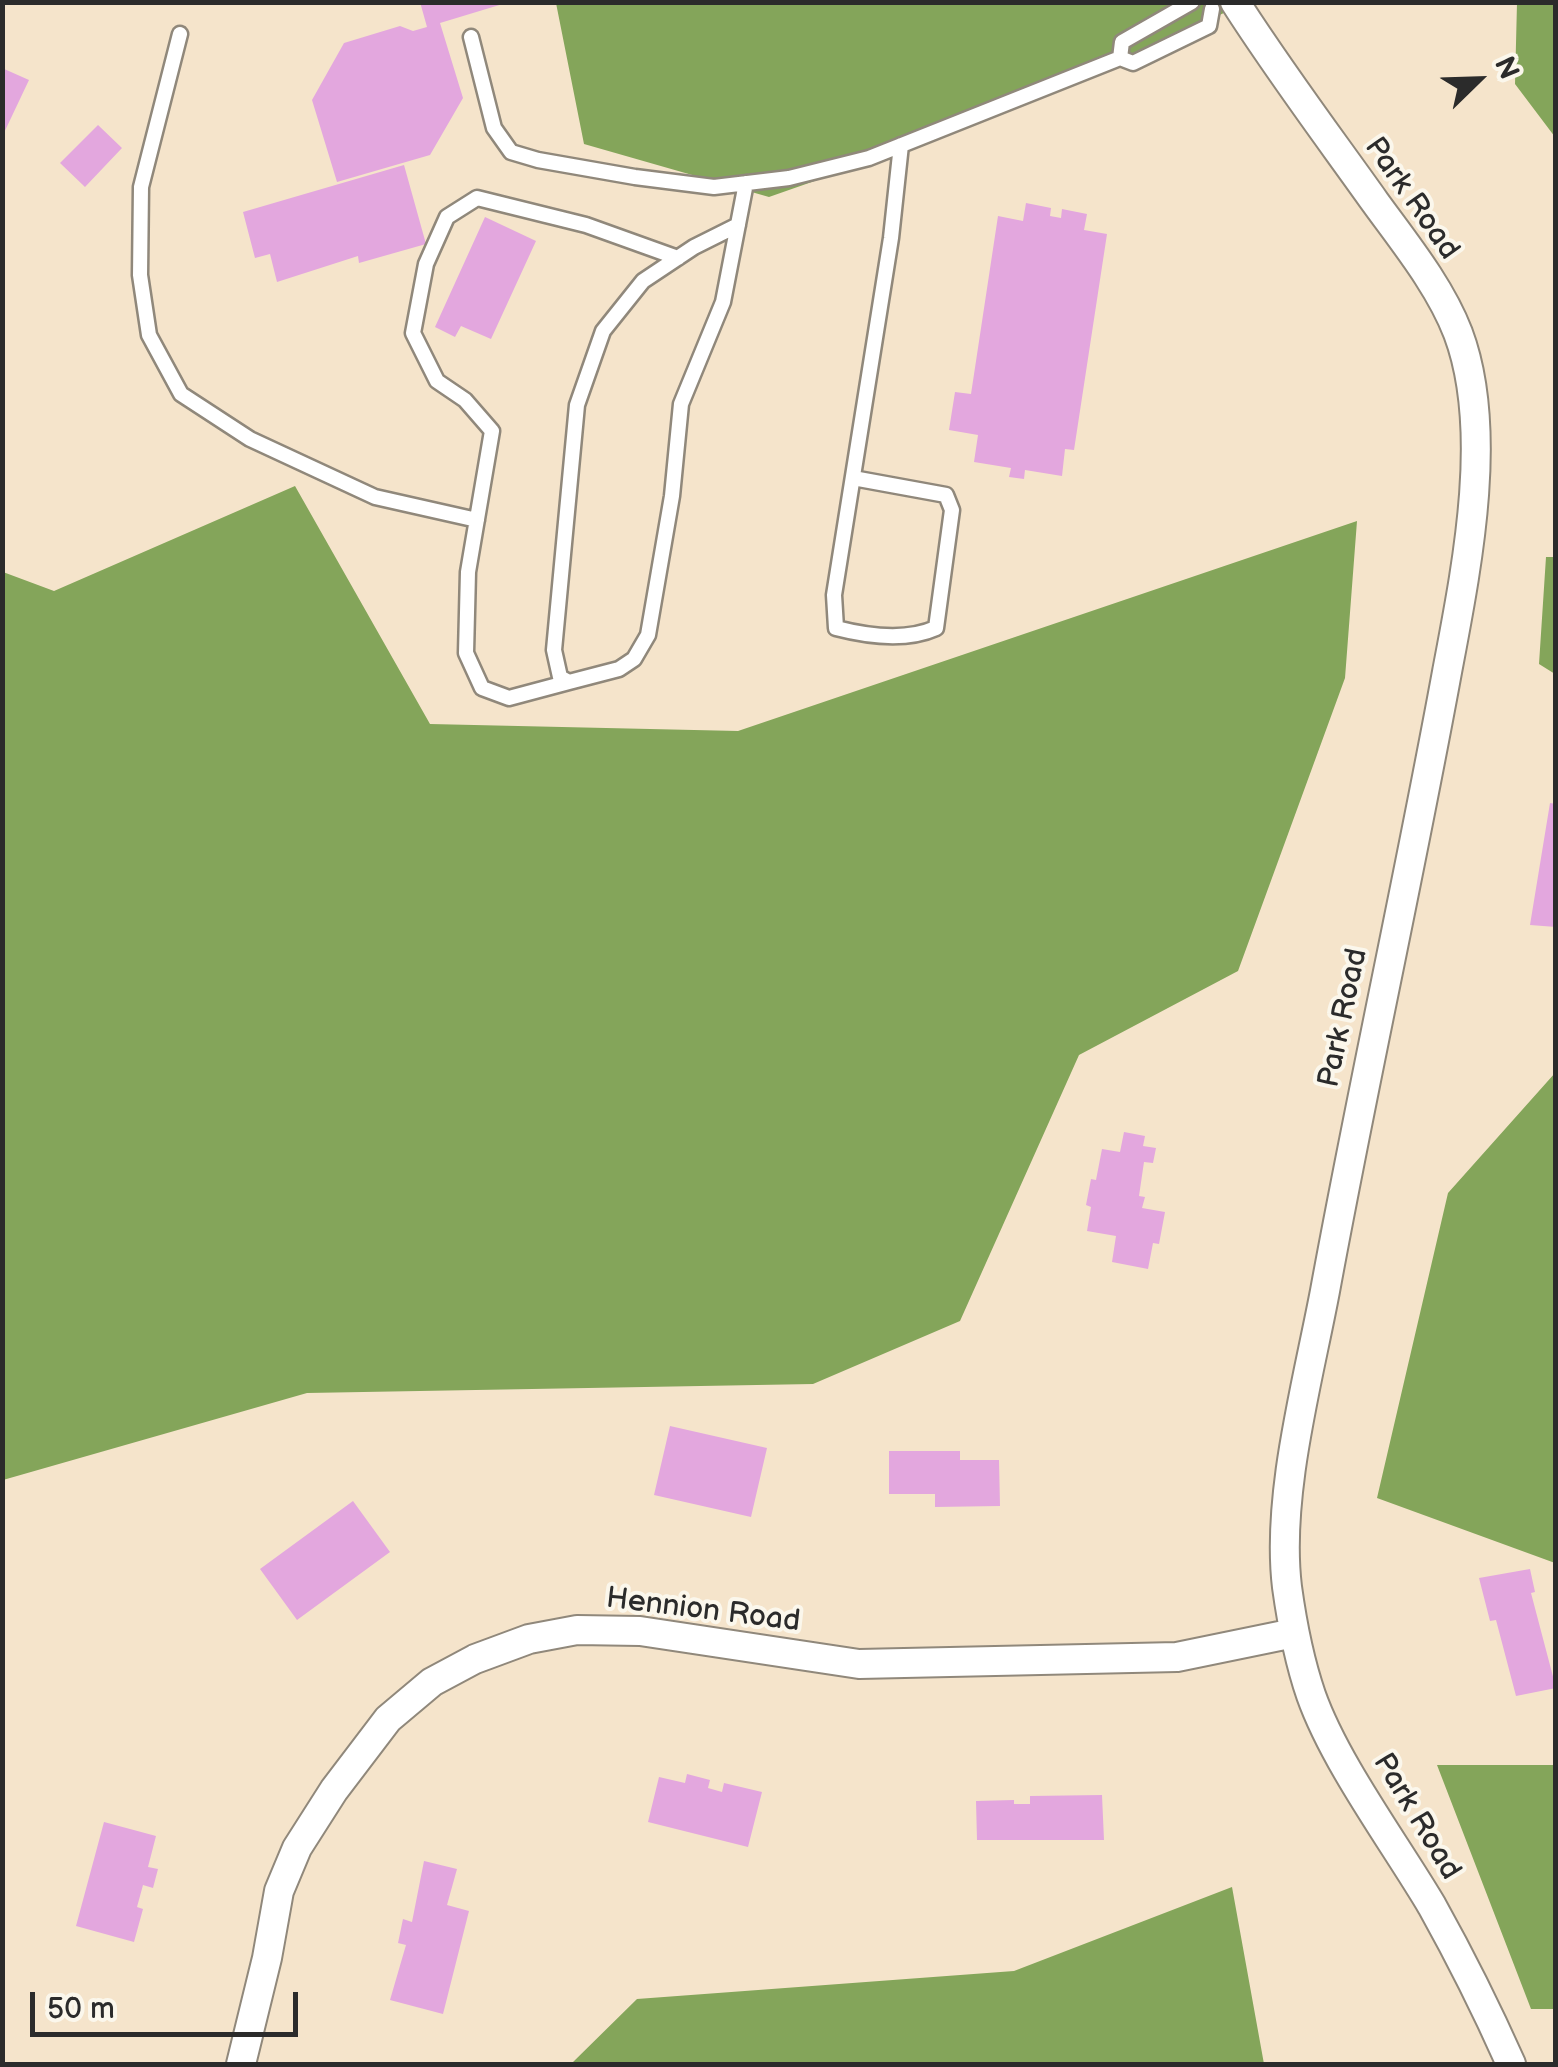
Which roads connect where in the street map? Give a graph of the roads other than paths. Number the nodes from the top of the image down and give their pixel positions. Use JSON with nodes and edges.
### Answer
{"nodes":[{"id":1,"x":1194,"y":2,"type":"edge"},
{"id":2,"x":1223,"y":5,"type":"edge"},
{"id":3,"x":180,"y":34,"type":"dead end"},
{"id":4,"x":470,"y":38,"type":"dead end"},
{"id":5,"x":1120,"y":58,"type":"junction"},
{"id":6,"x":902,"y":146,"type":"junction"},
{"id":7,"x":746,"y":183,"type":"junction"},
{"id":8,"x":738,"y":225,"type":"junction"},
{"id":9,"x":678,"y":258,"type":"junction"},
{"id":10,"x":853,"y":478,"type":"junction"},
{"id":11,"x":477,"y":520,"type":"junction"},
{"id":12,"x":569,"y":682,"type":"junction"},
{"id":13,"x":1294,"y":1633,"type":"junction"},
{"id":14,"x":241,"y":2064,"type":"edge"},
{"id":15,"x":1511,"y":2064,"type":"edge"}],
"edges":[{"from":1,"to":2,"type":"lane"},
{"from":1,"to":5,"type":"lane"},
{"from":2,"to":5,"type":"lane"},
{"from":2,"to":13,"type":"street","name":"Park Road"},
{"from":3,"to":11,"type":"lane"},
{"from":4,"to":7,"type":"lane"},
{"from":5,"to":6,"type":"lane"},
{"from":6,"to":7,"type":"lane"},
{"from":6,"to":10,"type":"lane"},
{"from":7,"to":8,"type":"lane"},
{"from":8,"to":9,"type":"lane"},
{"from":8,"to":12,"type":"lane"},
{"from":9,"to":11,"type":"lane"},
{"from":9,"to":12,"type":"lane"},
{"from":10,"to":10,"type":"lane"},
{"from":11,"to":12,"type":"lane"},
{"from":13,"to":14,"type":"street","name":"Hennion Road"},
{"from":13,"to":15,"type":"street","name":"Park Road"}]}
